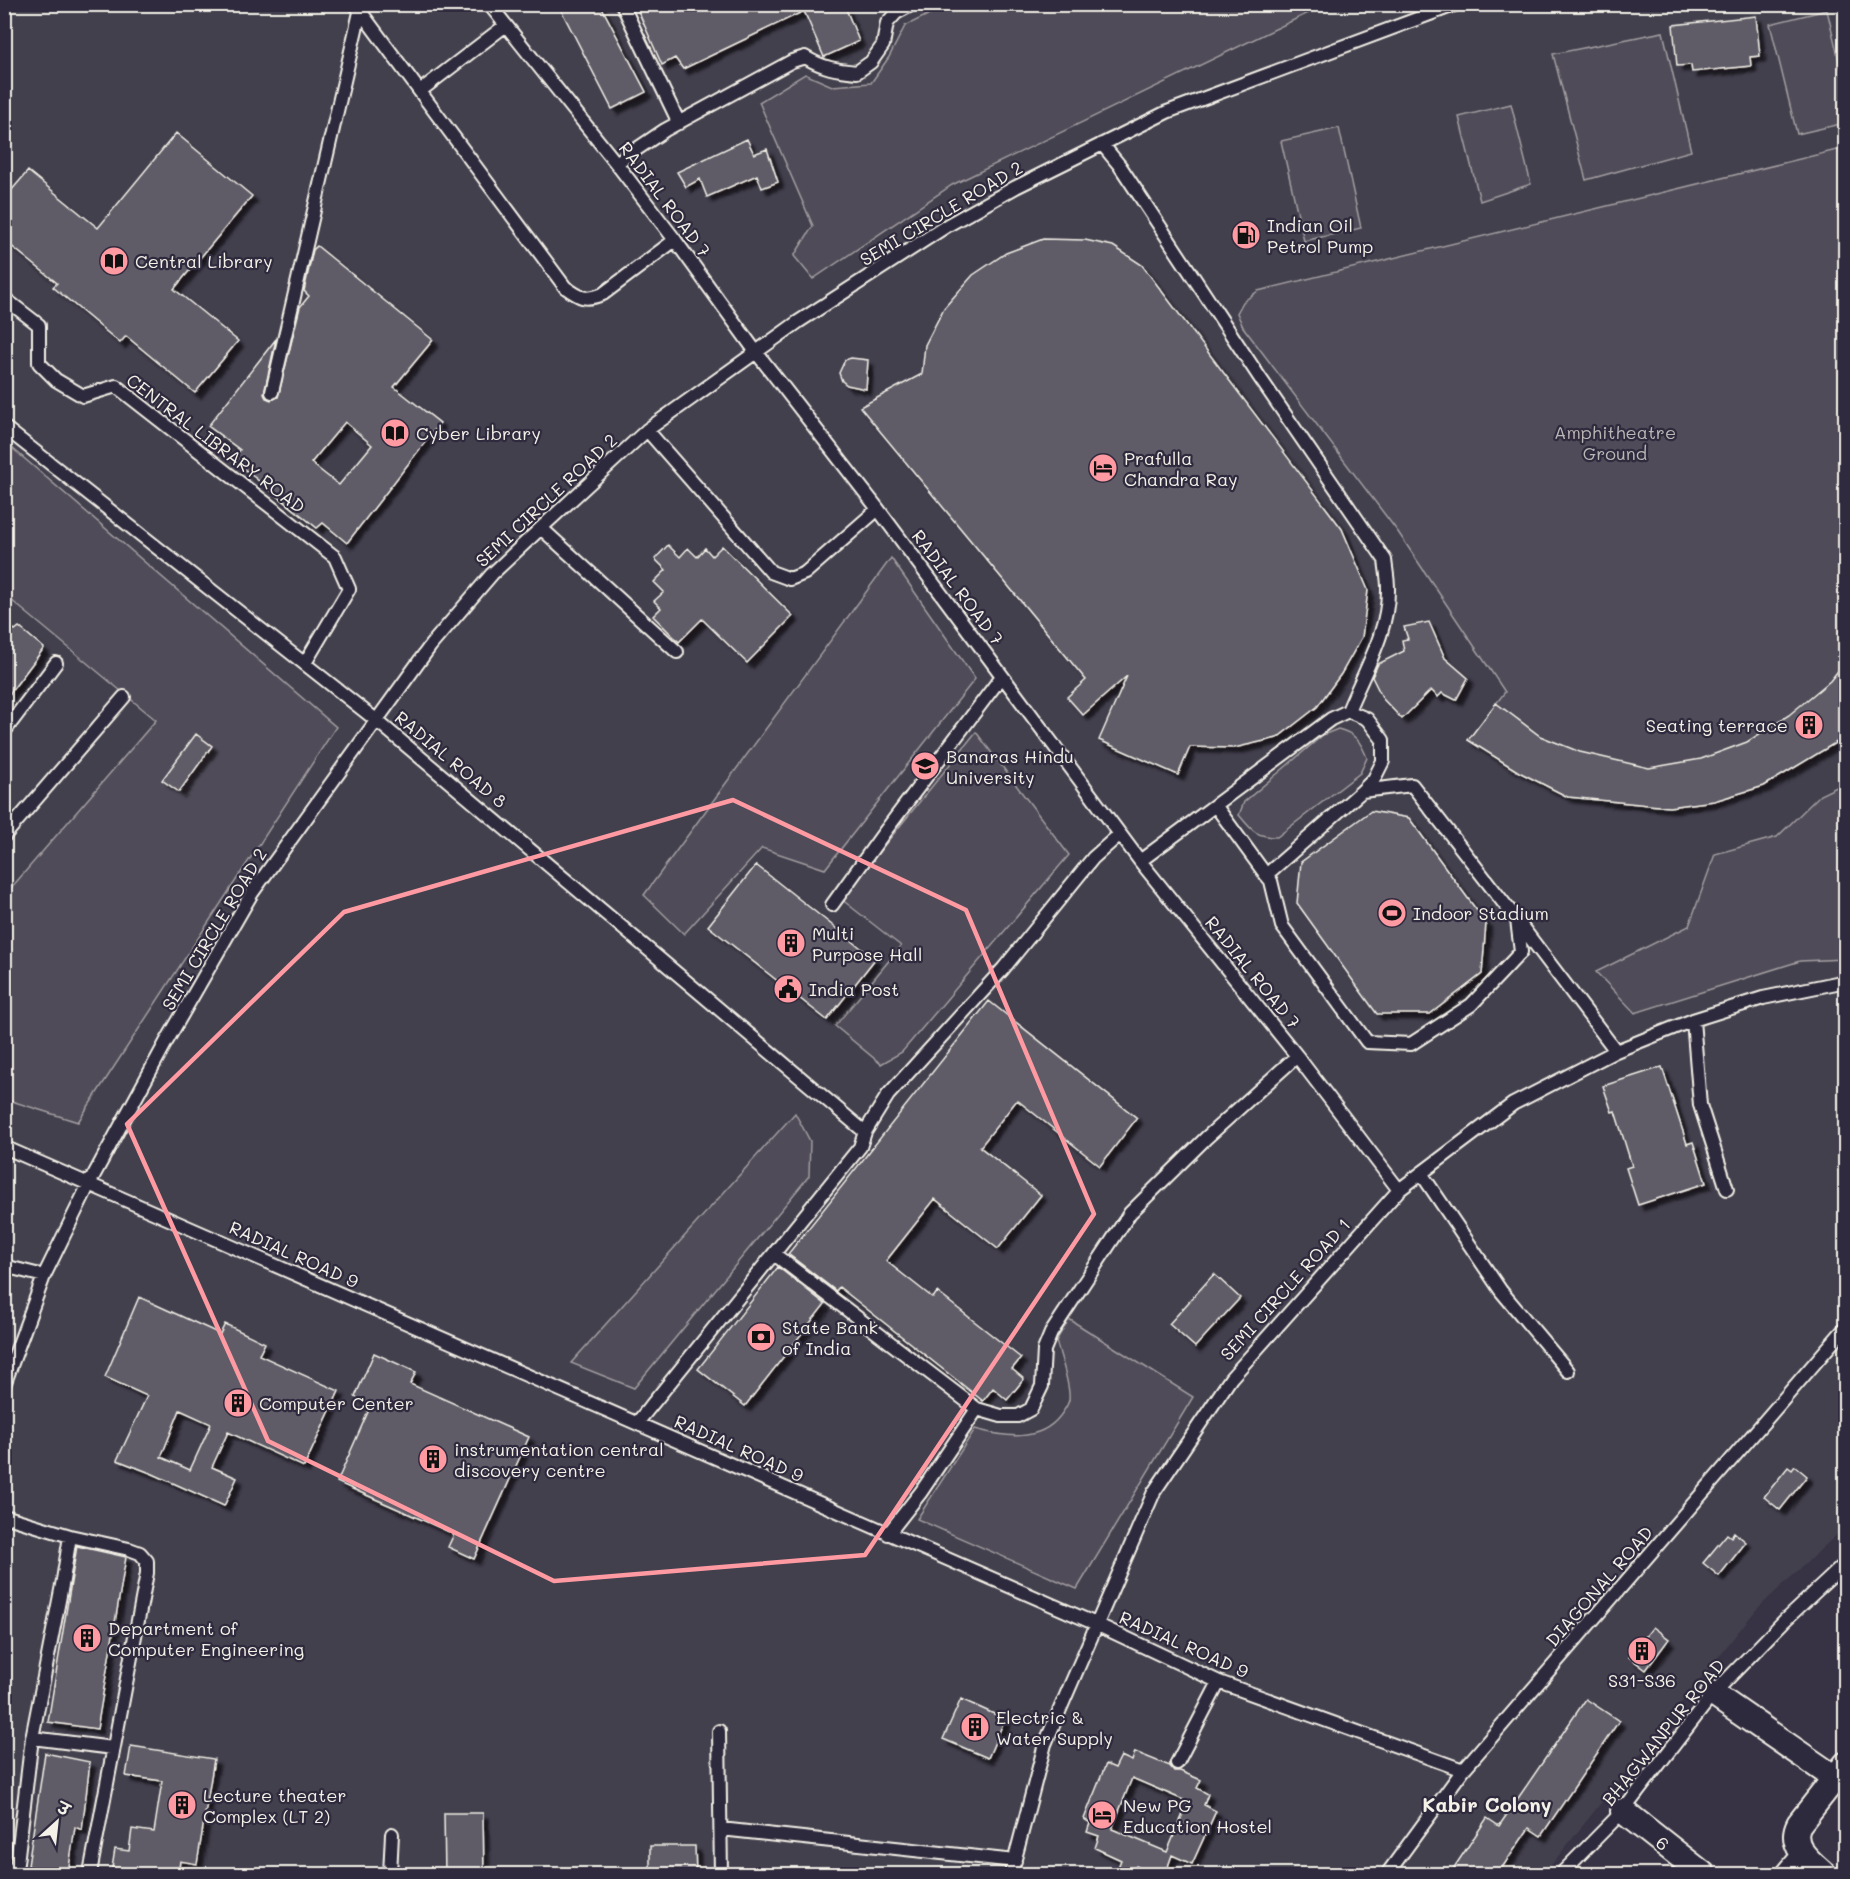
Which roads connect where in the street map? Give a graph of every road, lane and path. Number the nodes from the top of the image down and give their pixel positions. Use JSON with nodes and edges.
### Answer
{"nodes":[{"id":1,"x":489,"y":4,"type":"edge"},
{"id":2,"x":622,"y":4,"type":"edge"},
{"id":3,"x":913,"y":4,"type":"edge"},
{"id":4,"x":1457,"y":4,"type":"edge"},
{"id":5,"x":357,"y":8,"type":"edge"},
{"id":6,"x":506,"y":25,"type":"junction"},
{"id":7,"x":420,"y":91,"type":"junction"},
{"id":8,"x":679,"y":123,"type":"junction"},
{"id":9,"x":1102,"y":144,"type":"junction"},
{"id":10,"x":616,"y":163,"type":"junction"},
{"id":11,"x":675,"y":240,"type":"junction"},
{"id":12,"x":4,"y":298,"type":"edge"},
{"id":13,"x":756,"y":352,"type":"junction"},
{"id":14,"x":272,"y":392,"type":"dead end"},
{"id":15,"x":4,"y":427,"type":"edge"},
{"id":16,"x":647,"y":430,"type":"junction"},
{"id":17,"x":878,"y":509,"type":"junction"},
{"id":18,"x":541,"y":528,"type":"junction"},
{"id":19,"x":677,"y":652,"type":"dead end"},
{"id":20,"x":56,"y":663,"type":"dead end"},
{"id":21,"x":305,"y":663,"type":"junction"},
{"id":22,"x":1002,"y":676,"type":"junction"},
{"id":23,"x":124,"y":697,"type":"dead end"},
{"id":24,"x":1348,"y":711,"type":"junction"},
{"id":25,"x":376,"y":720,"type":"junction"},
{"id":26,"x":4,"y":732,"type":"edge"},
{"id":27,"x":1362,"y":791,"type":"junction"},
{"id":28,"x":1215,"y":806,"type":"junction"},
{"id":29,"x":1120,"y":834,"type":"junction"},
{"id":30,"x":4,"y":836,"type":"edge"},
{"id":31,"x":1140,"y":861,"type":"junction"},
{"id":32,"x":1266,"y":875,"type":"junction"},
{"id":33,"x":832,"y":905,"type":"dead end"},
{"id":34,"x":1517,"y":920,"type":"junction"},
{"id":35,"x":1845,"y":981,"type":"edge"},
{"id":36,"x":1693,"y":1020,"type":"junction"},
{"id":37,"x":1616,"y":1051,"type":"junction"},
{"id":38,"x":1297,"y":1056,"type":"junction"},
{"id":39,"x":865,"y":1132,"type":"junction"},
{"id":40,"x":4,"y":1148,"type":"edge"},
{"id":41,"x":1421,"y":1173,"type":"junction"},
{"id":42,"x":89,"y":1184,"type":"junction"},
{"id":43,"x":1727,"y":1189,"type":"dead end"},
{"id":44,"x":1399,"y":1190,"type":"junction"},
{"id":45,"x":774,"y":1254,"type":"junction"},
{"id":46,"x":4,"y":1266,"type":"edge"},
{"id":47,"x":44,"y":1276,"type":"junction"},
{"id":48,"x":1845,"y":1327,"type":"edge"},
{"id":49,"x":1568,"y":1371,"type":"dead end"},
{"id":50,"x":4,"y":1385,"type":"edge"},
{"id":51,"x":977,"y":1409,"type":"junction"},
{"id":52,"x":637,"y":1424,"type":"junction"},
{"id":53,"x":4,"y":1516,"type":"edge"},
{"id":54,"x":888,"y":1534,"type":"junction"},
{"id":55,"x":70,"y":1536,"type":"junction"},
{"id":56,"x":1845,"y":1563,"type":"edge"},
{"id":57,"x":1096,"y":1624,"type":"junction"},
{"id":58,"x":1219,"y":1682,"type":"junction"},
{"id":59,"x":1713,"y":1694,"type":"junction"},
{"id":60,"x":719,"y":1731,"type":"dead end"},
{"id":61,"x":32,"y":1738,"type":"junction"},
{"id":62,"x":113,"y":1748,"type":"junction"},
{"id":63,"x":1177,"y":1763,"type":"dead end"},
{"id":64,"x":1463,"y":1770,"type":"junction"},
{"id":65,"x":1840,"y":1771,"type":"edge"},
{"id":66,"x":1623,"y":1811,"type":"junction"},
{"id":67,"x":721,"y":1829,"type":"junction"},
{"id":68,"x":392,"y":1834,"type":"dead end"},
{"id":69,"x":1015,"y":1861,"type":"junction"},
{"id":70,"x":1797,"y":1865,"type":"edge"},
{"id":71,"x":90,"y":1873,"type":"edge"},
{"id":72,"x":7,"y":1875,"type":"edge"},
{"id":73,"x":390,"y":1875,"type":"edge"},
{"id":74,"x":721,"y":1875,"type":"edge"},
{"id":75,"x":1011,"y":1875,"type":"edge"},
{"id":76,"x":1387,"y":1875,"type":"edge"},
{"id":77,"x":1561,"y":1875,"type":"edge"},
{"id":78,"x":1703,"y":1875,"type":"edge"},
{"id":79,"x":1824,"y":1875,"type":"edge"}],
"edges":[{"from":1,"to":6,"type":"lane","name":"RADIAL ROAD 7"},
{"from":2,"to":8,"type":"lane"},
{"from":3,"to":8,"type":"lane"},
{"from":4,"to":9,"type":"lane","name":"SEMI CIRCLE ROAD 2"},
{"from":5,"to":7,"type":"lane"},
{"from":5,"to":14,"type":"lane"},
{"from":6,"to":7,"type":"lane"},
{"from":6,"to":10,"type":"lane","name":"RADIAL ROAD 7"},
{"from":7,"to":11,"type":"lane"},
{"from":8,"to":10,"type":"lane"},
{"from":9,"to":13,"type":"lane","name":"SEMI CIRCLE ROAD 2"},
{"from":9,"to":24,"type":"lane"},
{"from":10,"to":11,"type":"lane","name":"RADIAL ROAD 7"},
{"from":11,"to":13,"type":"lane","name":"RADIAL ROAD 7"},
{"from":12,"to":21,"type":"lane","name":"CENTRAL LIBRARY ROAD"},
{"from":13,"to":16,"type":"lane","name":"SEMI CIRCLE ROAD 2"},
{"from":13,"to":17,"type":"lane","name":"RADIAL ROAD 7"},
{"from":15,"to":21,"type":"lane","name":"RADIAL ROAD 8"},
{"from":16,"to":17,"type":"lane"},
{"from":16,"to":18,"type":"lane","name":"SEMI CIRCLE ROAD 2"},
{"from":17,"to":22,"type":"lane","name":"RADIAL ROAD 7"},
{"from":18,"to":19,"type":"lane"},
{"from":18,"to":25,"type":"lane","name":"SEMI CIRCLE ROAD 2"},
{"from":20,"to":26,"type":"lane"},
{"from":21,"to":25,"type":"lane","name":"RADIAL ROAD 8"},
{"from":22,"to":29,"type":"lane","name":"RADIAL ROAD 7"},
{"from":22,"to":33,"type":"lane"},
{"from":23,"to":30,"type":"lane"},
{"from":24,"to":27,"type":"lane"},
{"from":24,"to":28,"type":"lane"},
{"from":25,"to":39,"type":"lane","name":"RADIAL ROAD 8"},
{"from":25,"to":42,"type":"lane","name":"SEMI CIRCLE ROAD 2"},
{"from":27,"to":32,"type":"lane"},
{"from":27,"to":34,"type":"lane"},
{"from":28,"to":31,"type":"lane"},
{"from":28,"to":32,"type":"lane"},
{"from":29,"to":31,"type":"lane","name":"RADIAL ROAD 7"},
{"from":29,"to":39,"type":"lane"},
{"from":31,"to":38,"type":"lane","name":"RADIAL ROAD 7"},
{"from":32,"to":34,"type":"lane"},
{"from":34,"to":37,"type":"lane"},
{"from":35,"to":36,"type":"lane","name":"SEMI CIRCLE ROAD 1"},
{"from":36,"to":37,"type":"lane","name":"SEMI CIRCLE ROAD 1"},
{"from":36,"to":43,"type":"lane"},
{"from":37,"to":41,"type":"lane","name":"SEMI CIRCLE ROAD 1"},
{"from":38,"to":44,"type":"lane","name":"RADIAL ROAD 7"},
{"from":38,"to":51,"type":"lane"},
{"from":39,"to":45,"type":"lane"},
{"from":40,"to":42,"type":"lane","name":"RADIAL ROAD 9"},
{"from":41,"to":44,"type":"lane","name":"SEMI CIRCLE ROAD 1"},
{"from":41,"to":49,"type":"lane"},
{"from":42,"to":47,"type":"lane","name":"SEMI CIRCLE ROAD 2"},
{"from":42,"to":52,"type":"lane","name":"RADIAL ROAD 9"},
{"from":44,"to":57,"type":"lane","name":"SEMI CIRCLE ROAD 1"},
{"from":45,"to":51,"type":"lane"},
{"from":45,"to":52,"type":"lane"},
{"from":46,"to":47,"type":"lane"},
{"from":47,"to":50,"type":"lane","name":"SEMI CIRCLE ROAD 2"},
{"from":48,"to":64,"type":"lane","name":"DIAGONAL ROAD"},
{"from":51,"to":54,"type":"lane"},
{"from":52,"to":54,"type":"lane","name":"RADIAL ROAD 9"},
{"from":53,"to":55,"type":"lane"},
{"from":54,"to":57,"type":"lane","name":"RADIAL ROAD 9"},
{"from":55,"to":61,"type":"lane"},
{"from":55,"to":62,"type":"lane"},
{"from":56,"to":59,"type":"lane","name":"BHAGWANPUR ROAD"},
{"from":57,"to":58,"type":"lane","name":"RADIAL ROAD 9"},
{"from":57,"to":69,"type":"lane","name":"SEMI CIRCLE ROAD 1"},
{"from":58,"to":63,"type":"lane"},
{"from":58,"to":64,"type":"lane","name":"RADIAL ROAD 9"},
{"from":59,"to":65,"type":"street"},
{"from":59,"to":66,"type":"lane","name":"BHAGWANPUR ROAD"},
{"from":60,"to":67,"type":"lane"},
{"from":61,"to":62,"type":"lane"},
{"from":61,"to":72,"type":"lane"},
{"from":62,"to":71,"type":"lane"},
{"from":64,"to":76,"type":"lane","name":"DIAGONAL ROAD"},
{"from":65,"to":70,"type":"street"},
{"from":66,"to":77,"type":"lane","name":"BHAGWANPUR ROAD"},
{"from":66,"to":78,"type":"street","name":"6"},
{"from":67,"to":69,"type":"lane"},
{"from":67,"to":74,"type":"lane"},
{"from":68,"to":73,"type":"lane"},
{"from":69,"to":75,"type":"lane","name":"SEMI CIRCLE ROAD 1"},
{"from":70,"to":79,"type":"street"}]}
